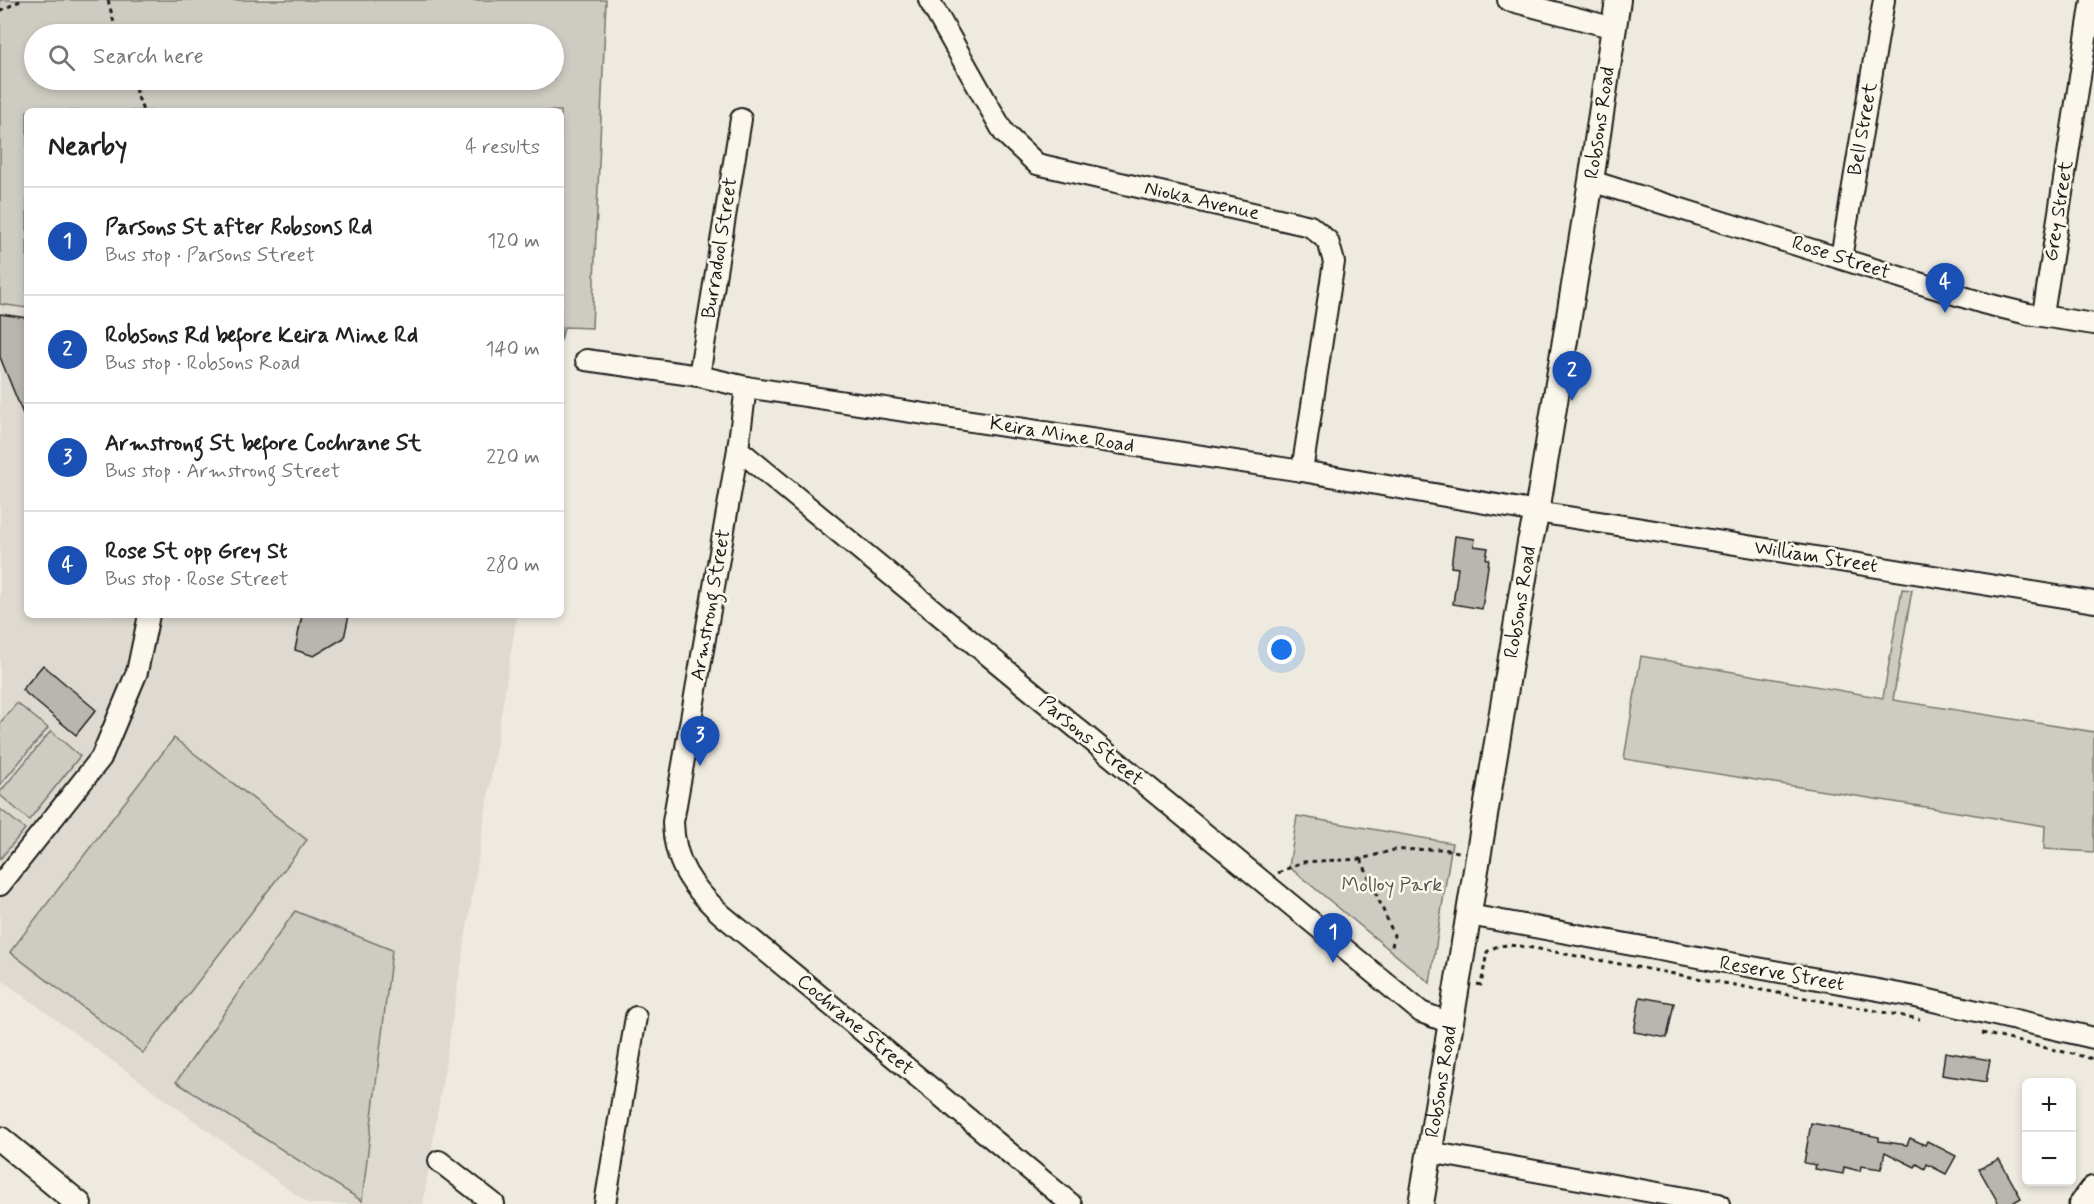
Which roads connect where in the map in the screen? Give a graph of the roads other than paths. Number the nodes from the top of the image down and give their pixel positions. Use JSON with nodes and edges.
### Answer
{"nodes":[{"id":1,"x":929,"y":0,"type":"edge"},
{"id":2,"x":1508,"y":0,"type":"edge"},
{"id":3,"x":1618,"y":0,"type":"edge"},
{"id":4,"x":1884,"y":0,"type":"edge"},
{"id":5,"x":2092,"y":0,"type":"edge"},
{"id":6,"x":1614,"y":27,"type":"junction"},
{"id":7,"x":741,"y":119,"type":"dead end"},
{"id":8,"x":1591,"y":181,"type":"junction"},
{"id":9,"x":1841,"y":258,"type":"junction"},
{"id":10,"x":2043,"y":315,"type":"junction"},
{"id":11,"x":2094,"y":324,"type":"edge"},
{"id":12,"x":586,"y":360,"type":"dead end"},
{"id":13,"x":699,"y":376,"type":"junction"},
{"id":14,"x":746,"y":387,"type":"junction"},
{"id":15,"x":738,"y":449,"type":"junction"},
{"id":16,"x":1302,"y":471,"type":"junction"},
{"id":17,"x":1538,"y":512,"type":"junction"},
{"id":18,"x":2094,"y":602,"type":"edge"},
{"id":19,"x":148,"y":618,"type":"edge"},
{"id":20,"x":673,"y":822,"type":"joint"},
{"id":21,"x":0,"y":885,"type":"edge"},
{"id":22,"x":1469,"y":915,"type":"junction"},
{"id":23,"x":636,"y":1017,"type":"dead end"},
{"id":24,"x":1450,"y":1023,"type":"junction"},
{"id":25,"x":2094,"y":1038,"type":"edge"},
{"id":26,"x":0,"y":1139,"type":"edge"},
{"id":27,"x":1429,"y":1152,"type":"junction"},
{"id":28,"x":439,"y":1161,"type":"dead end"},
{"id":29,"x":2094,"y":1191,"type":"edge"},
{"id":30,"x":79,"y":1204,"type":"edge"},
{"id":31,"x":494,"y":1204,"type":"edge"},
{"id":32,"x":605,"y":1204,"type":"edge"},
{"id":33,"x":1071,"y":1204,"type":"edge"},
{"id":34,"x":1421,"y":1204,"type":"edge"},
{"id":35,"x":1719,"y":1204,"type":"edge"},
{"id":36,"x":2084,"y":1204,"type":"edge"}],
"edges":[{"from":1,"to":16,"type":"street","name":"Nioka Avenue"},
{"from":2,"to":6,"type":"street"},
{"from":3,"to":6,"type":"main road","name":"Robsons Road"},
{"from":4,"to":9,"type":"street","name":"Bell Street"},
{"from":5,"to":10,"type":"street","name":"Grey Street"},
{"from":6,"to":8,"type":"main road","name":"Robsons Road"},
{"from":7,"to":13,"type":"street","name":"Burradool Street"},
{"from":8,"to":9,"type":"street","name":"Rose Street"},
{"from":8,"to":17,"type":"main road","name":"Robsons Road"},
{"from":9,"to":10,"type":"street","name":"Rose Street"},
{"from":10,"to":11,"type":"street","name":"Rose Street"},
{"from":12,"to":13,"type":"street","name":"Keira Mine Road"},
{"from":13,"to":14,"type":"street","name":"Keira Mine Road"},
{"from":14,"to":15,"type":"street","name":"Armstrong Street"},
{"from":14,"to":16,"type":"street","name":"Keira Mine Road"},
{"from":15,"to":20,"type":"street","name":"Armstrong Street"},
{"from":15,"to":24,"type":"street","name":"Parsons Street"},
{"from":16,"to":17,"type":"street","name":"Keira Mine Road"},
{"from":17,"to":18,"type":"street","name":"William Street"},
{"from":17,"to":22,"type":"main road","name":"Robsons Road"},
{"from":19,"to":21,"type":"street"},
{"from":20,"to":33,"type":"street","name":"Cochrane Street"},
{"from":22,"to":24,"type":"main road","name":"Robsons Road"},
{"from":22,"to":25,"type":"street","name":"Reserve Street"},
{"from":23,"to":32,"type":"street"},
{"from":24,"to":27,"type":"main road","name":"Robsons Road"},
{"from":26,"to":30,"type":"main road"},
{"from":27,"to":34,"type":"main road","name":"Robsons Road"},
{"from":27,"to":35,"type":"street"},
{"from":28,"to":31,"type":"street"},
{"from":29,"to":36,"type":"highway"}]}
